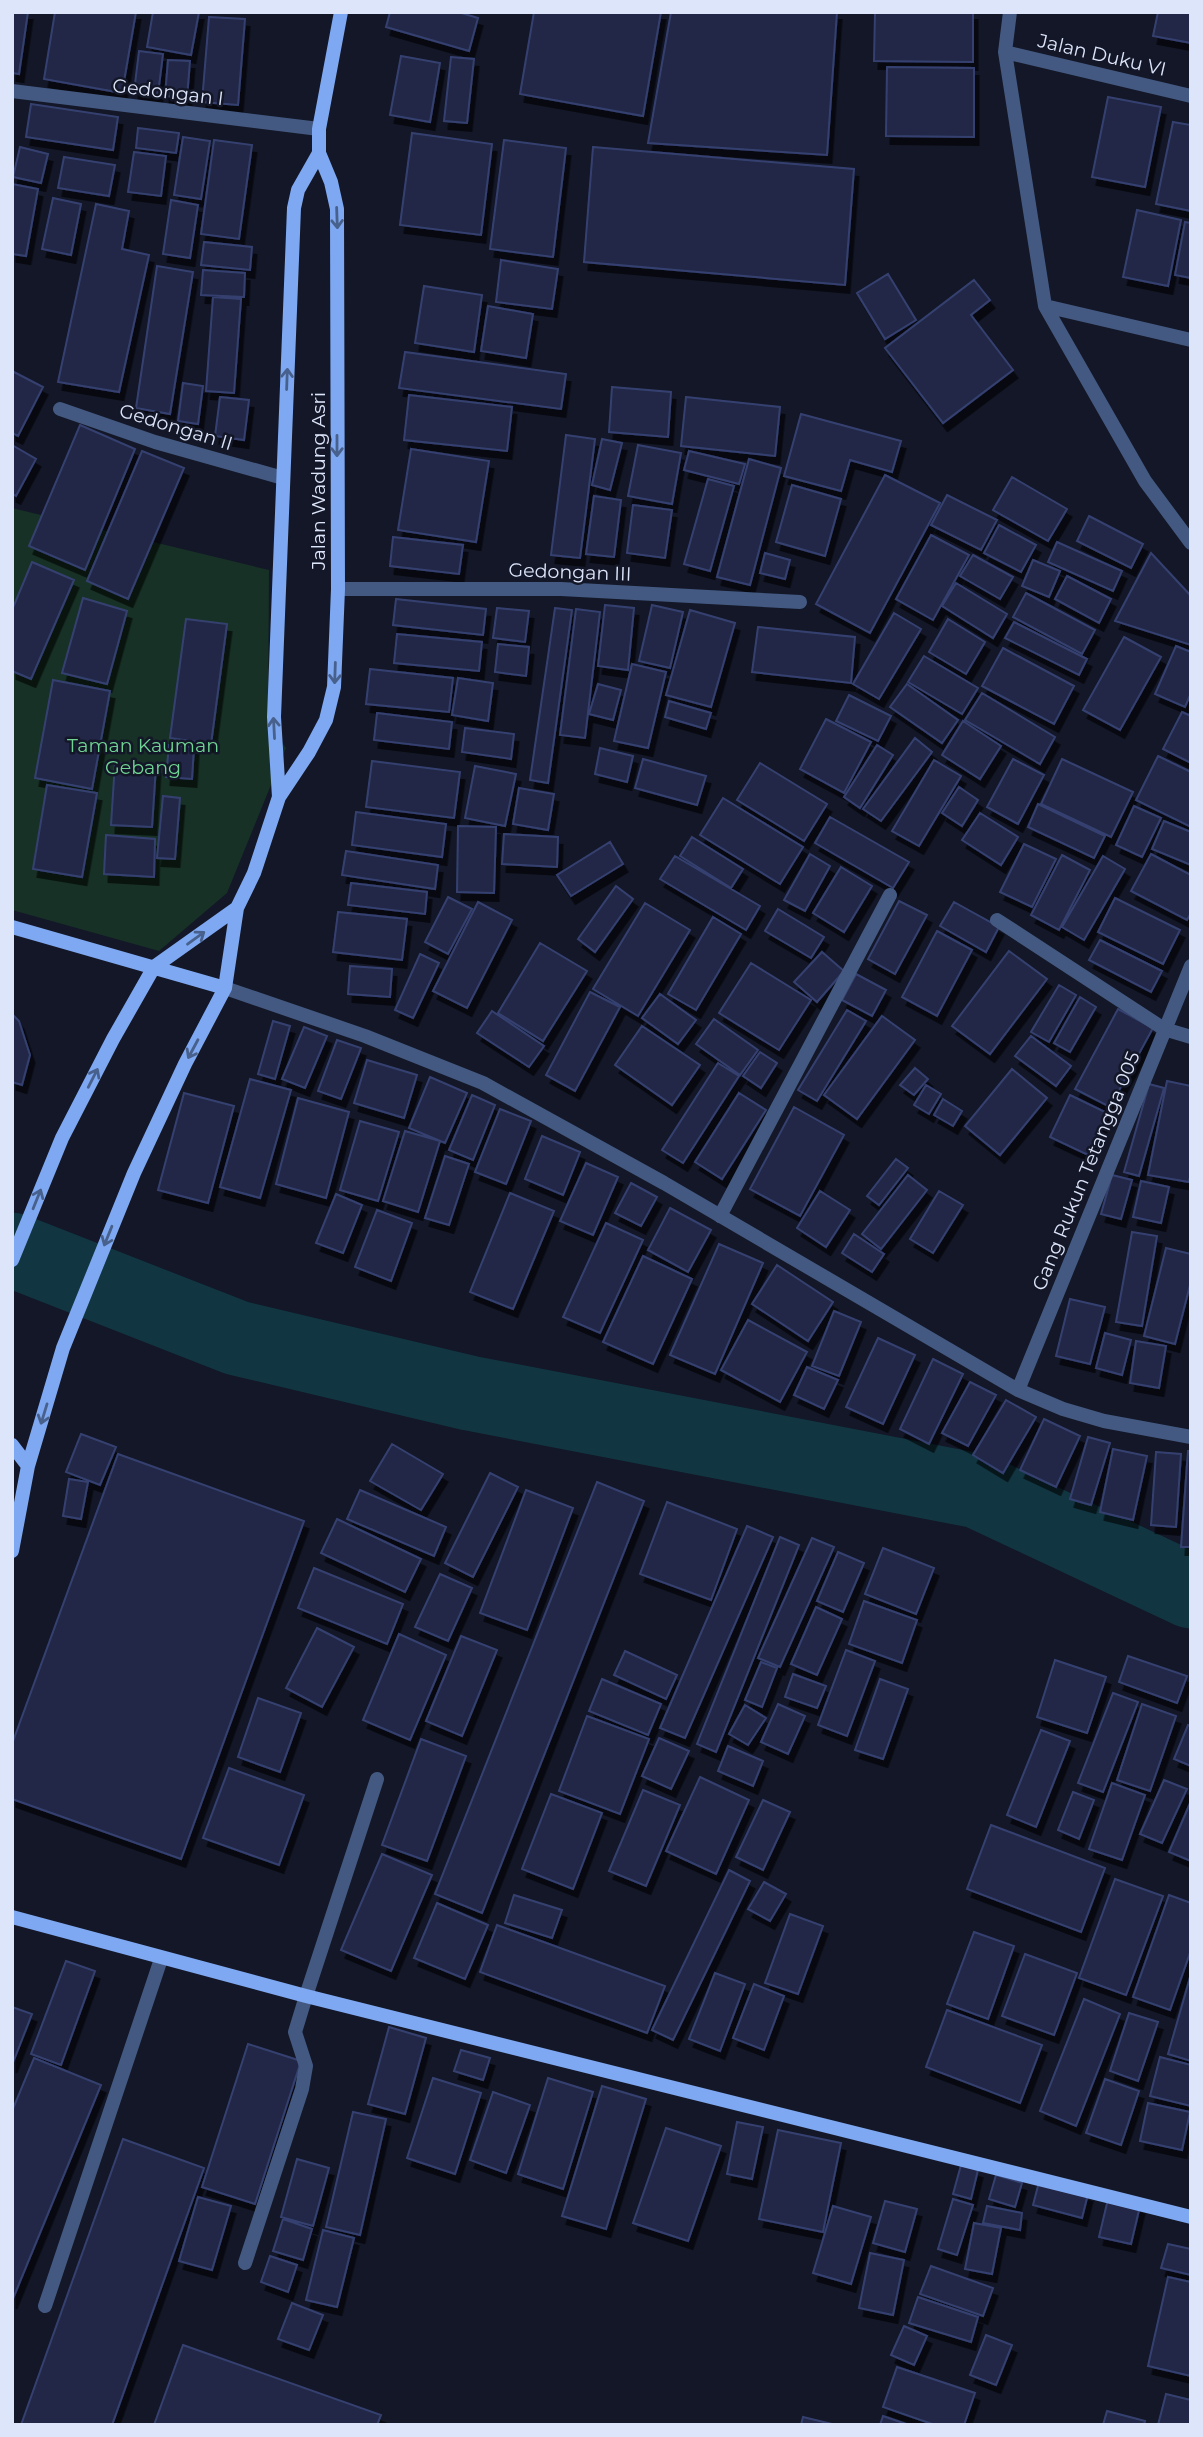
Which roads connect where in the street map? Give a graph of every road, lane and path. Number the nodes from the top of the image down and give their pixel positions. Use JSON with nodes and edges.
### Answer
{"nodes":[{"id":1,"x":341,"y":12,"type":"edge"},
{"id":2,"x":1010,"y":12,"type":"edge"},
{"id":3,"x":1005,"y":52,"type":"junction"},
{"id":4,"x":12,"y":90,"type":"edge"},
{"id":5,"x":1191,"y":96,"type":"edge"},
{"id":6,"x":319,"y":130,"type":"junction"},
{"id":7,"x":319,"y":153,"type":"junction"},
{"id":8,"x":1045,"y":306,"type":"junction"},
{"id":9,"x":1191,"y":340,"type":"edge"},
{"id":10,"x":60,"y":409,"type":"dead end"},
{"id":11,"x":283,"y":478,"type":"junction"},
{"id":12,"x":1191,"y":544,"type":"edge"},
{"id":13,"x":338,"y":589,"type":"junction"},
{"id":14,"x":800,"y":602,"type":"dead end"},
{"id":15,"x":279,"y":797,"type":"junction"},
{"id":16,"x":890,"y":895,"type":"dead end"},
{"id":17,"x":237,"y":908,"type":"junction"},
{"id":18,"x":997,"y":920,"type":"dead end"},
{"id":19,"x":12,"y":928,"type":"edge"},
{"id":20,"x":1191,"y":966,"type":"edge"},
{"id":21,"x":154,"y":967,"type":"junction"},
{"id":22,"x":225,"y":988,"type":"junction"},
{"id":23,"x":1164,"y":1028,"type":"junction"},
{"id":24,"x":1191,"y":1037,"type":"edge"},
{"id":25,"x":720,"y":1216,"type":"junction"},
{"id":26,"x":12,"y":1260,"type":"edge"},
{"id":27,"x":1018,"y":1390,"type":"junction"},
{"id":28,"x":1191,"y":1437,"type":"edge"},
{"id":29,"x":12,"y":1445,"type":"edge"},
{"id":30,"x":28,"y":1466,"type":"junction"},
{"id":31,"x":12,"y":1551,"type":"edge"},
{"id":32,"x":377,"y":1779,"type":"dead end"},
{"id":33,"x":12,"y":1917,"type":"edge"},
{"id":34,"x":162,"y":1959,"type":"junction"},
{"id":35,"x":306,"y":1996,"type":"junction"},
{"id":36,"x":1191,"y":2217,"type":"edge"},
{"id":37,"x":245,"y":2263,"type":"dead end"},
{"id":38,"x":45,"y":2305,"type":"dead end"}],
"edges":[{"from":1,"to":6,"type":"main road","name":"Jalan Wadung Asri"},
{"from":2,"to":3,"type":"street"},
{"from":3,"to":5,"type":"street","name":"Jalan Duku VI"},
{"from":3,"to":8,"type":"street"},
{"from":4,"to":6,"type":"street","name":"Gedongan I"},
{"from":6,"to":7,"type":"main road","name":"Jalan Wadung Asri"},
{"from":11,"to":7,"type":"main road","name":"Jalan Wadung Asri","one_way":true},
{"from":7,"to":13,"type":"main road","name":"Jalan Wadung Asri","one_way":true},
{"from":8,"to":9,"type":"street"},
{"from":8,"to":12,"type":"street"},
{"from":10,"to":11,"type":"street","name":"Gedongan II"},
{"from":15,"to":11,"type":"main road","name":"Jalan Wadung Asri","one_way":true},
{"from":13,"to":14,"type":"street","name":"Gedongan III"},
{"from":13,"to":15,"type":"main road","name":"Jalan Wadung Asri","one_way":true},
{"from":15,"to":17,"type":"main road","name":"Jalan Wadung Asri"},
{"from":16,"to":25,"type":"street"},
{"from":21,"to":17,"type":"main road","name":"Jalan Wadung Asri","one_way":true},
{"from":17,"to":22,"type":"main road","name":"Jalan Wadung Asri"},
{"from":18,"to":23,"type":"street"},
{"from":19,"to":21,"type":"main road"},
{"from":20,"to":23,"type":"street","name":"Gang Rukun Tetangga 005"},
{"from":21,"to":22,"type":"main road"},
{"from":26,"to":21,"type":"main road","one_way":true},
{"from":22,"to":25,"type":"street"},
{"from":22,"to":30,"type":"main road","name":"Jalan Wadung Asri","one_way":true},
{"from":23,"to":24,"type":"street"},
{"from":23,"to":27,"type":"street","name":"Gang Rukun Tetangga 005"},
{"from":25,"to":27,"type":"street"},
{"from":27,"to":28,"type":"street"},
{"from":29,"to":30,"type":"main road"},
{"from":30,"to":31,"type":"main road","name":"Jalan Wadung Asri"},
{"from":32,"to":35,"type":"street"},
{"from":33,"to":34,"type":"main road"},
{"from":34,"to":35,"type":"main road"},
{"from":34,"to":38,"type":"street"},
{"from":35,"to":36,"type":"main road"},
{"from":35,"to":37,"type":"street"}]}
